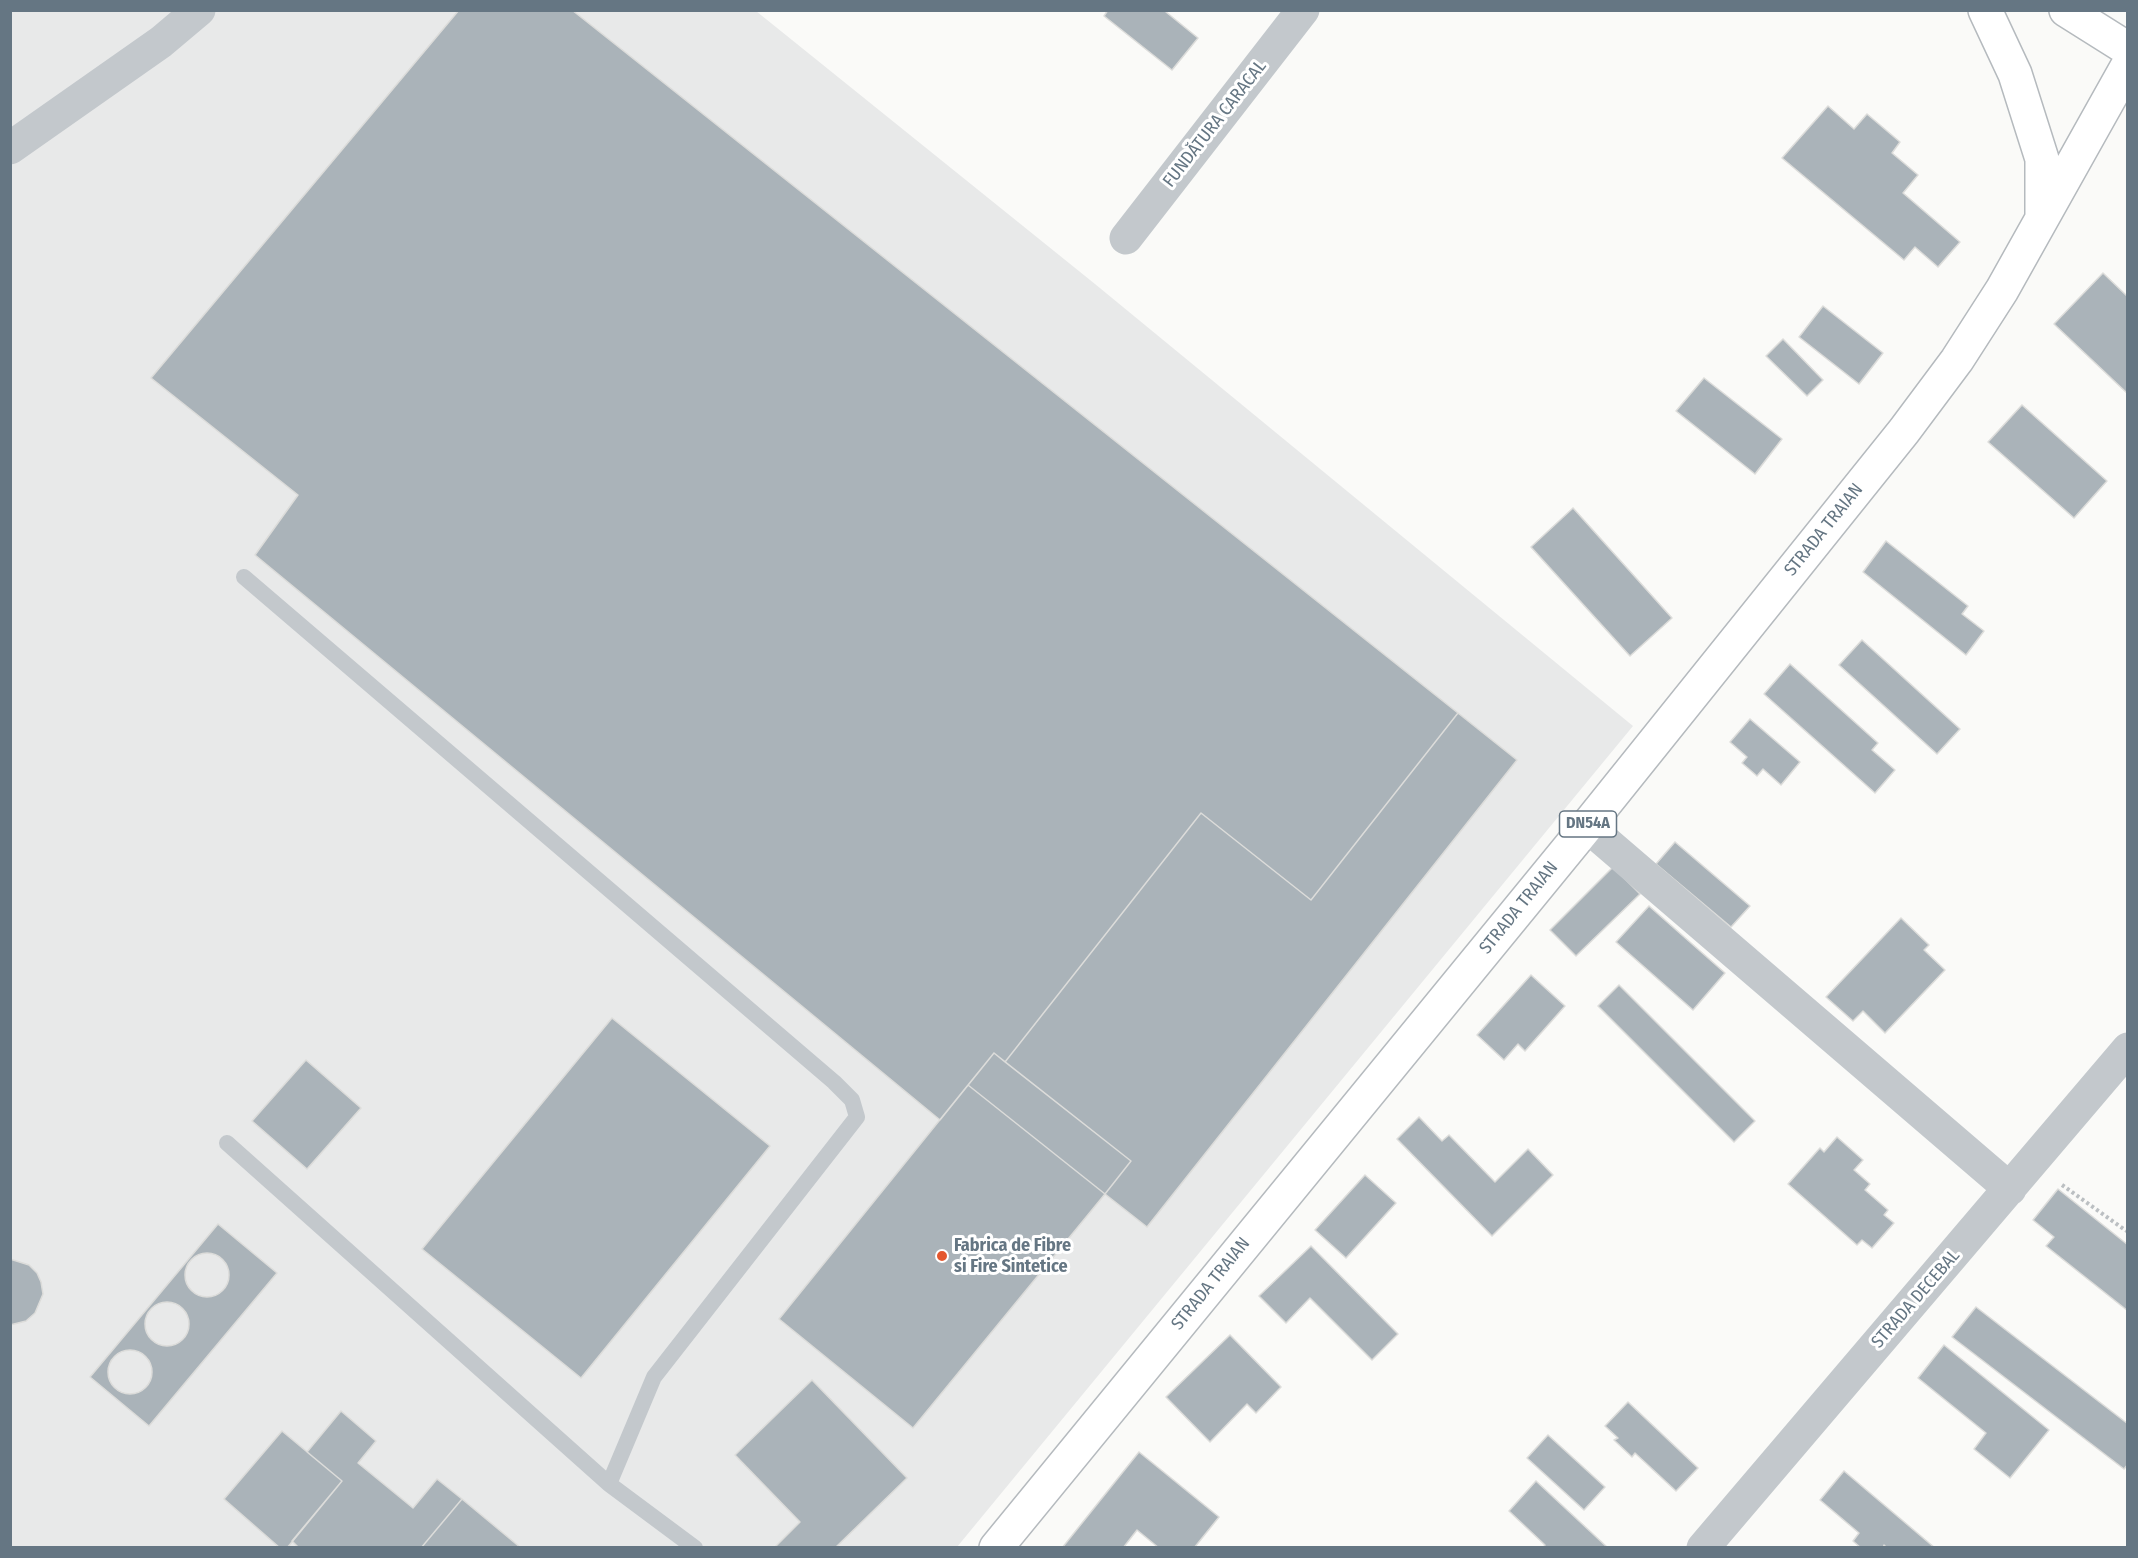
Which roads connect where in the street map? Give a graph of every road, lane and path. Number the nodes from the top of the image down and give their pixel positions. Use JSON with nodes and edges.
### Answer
{"nodes":[{"id":1,"x":199,"y":10,"type":"edge"},
{"id":2,"x":1303,"y":10,"type":"edge"},
{"id":3,"x":1985,"y":10,"type":"edge"},
{"id":4,"x":2066,"y":10,"type":"edge"},
{"id":5,"x":2127,"y":49,"type":"edge"},
{"id":6,"x":2127,"y":65,"type":"edge"},
{"id":7,"x":10,"y":148,"type":"edge"},
{"id":8,"x":2042,"y":220,"type":"junction"},
{"id":9,"x":1126,"y":238,"type":"dead end"},
{"id":10,"x":244,"y":577,"type":"dead end"},
{"id":11,"x":1587,"y":826,"type":"junction"},
{"id":12,"x":2127,"y":1049,"type":"edge"},
{"id":13,"x":227,"y":1143,"type":"dead end"},
{"id":14,"x":2032,"y":1163,"type":"junction"},
{"id":15,"x":2010,"y":1189,"type":"junction"},
{"id":16,"x":2127,"y":1232,"type":"edge"},
{"id":17,"x":609,"y":1484,"type":"junction"},
{"id":18,"x":694,"y":1548,"type":"edge"},
{"id":19,"x":996,"y":1548,"type":"edge"},
{"id":20,"x":1703,"y":1548,"type":"edge"}],
"edges":[{"from":1,"to":7,"type":"street"},
{"from":2,"to":9,"type":"street","name":"FUNDĂTURA CARACAL"},
{"from":3,"to":8,"type":"main road"},
{"from":4,"to":5,"type":"main road"},
{"from":6,"to":8,"type":"main road","name":"STRADA TRAIAN","number":"DN54A"},
{"from":8,"to":11,"type":"main road","name":"STRADA TRAIAN","number":"DN54A"},
{"from":10,"to":17,"type":"lane"},
{"from":11,"to":15,"type":"street"},
{"from":11,"to":19,"type":"main road","name":"STRADA TRAIAN","number":"DN54A"},
{"from":12,"to":14,"type":"street","name":"STRADA DECEBAL"},
{"from":13,"to":17,"type":"lane"},
{"from":14,"to":15,"type":"street","name":"STRADA DECEBAL"},
{"from":14,"to":16,"type":"path"},
{"from":15,"to":20,"type":"street","name":"STRADA DECEBAL"},
{"from":17,"to":18,"type":"lane"}]}
